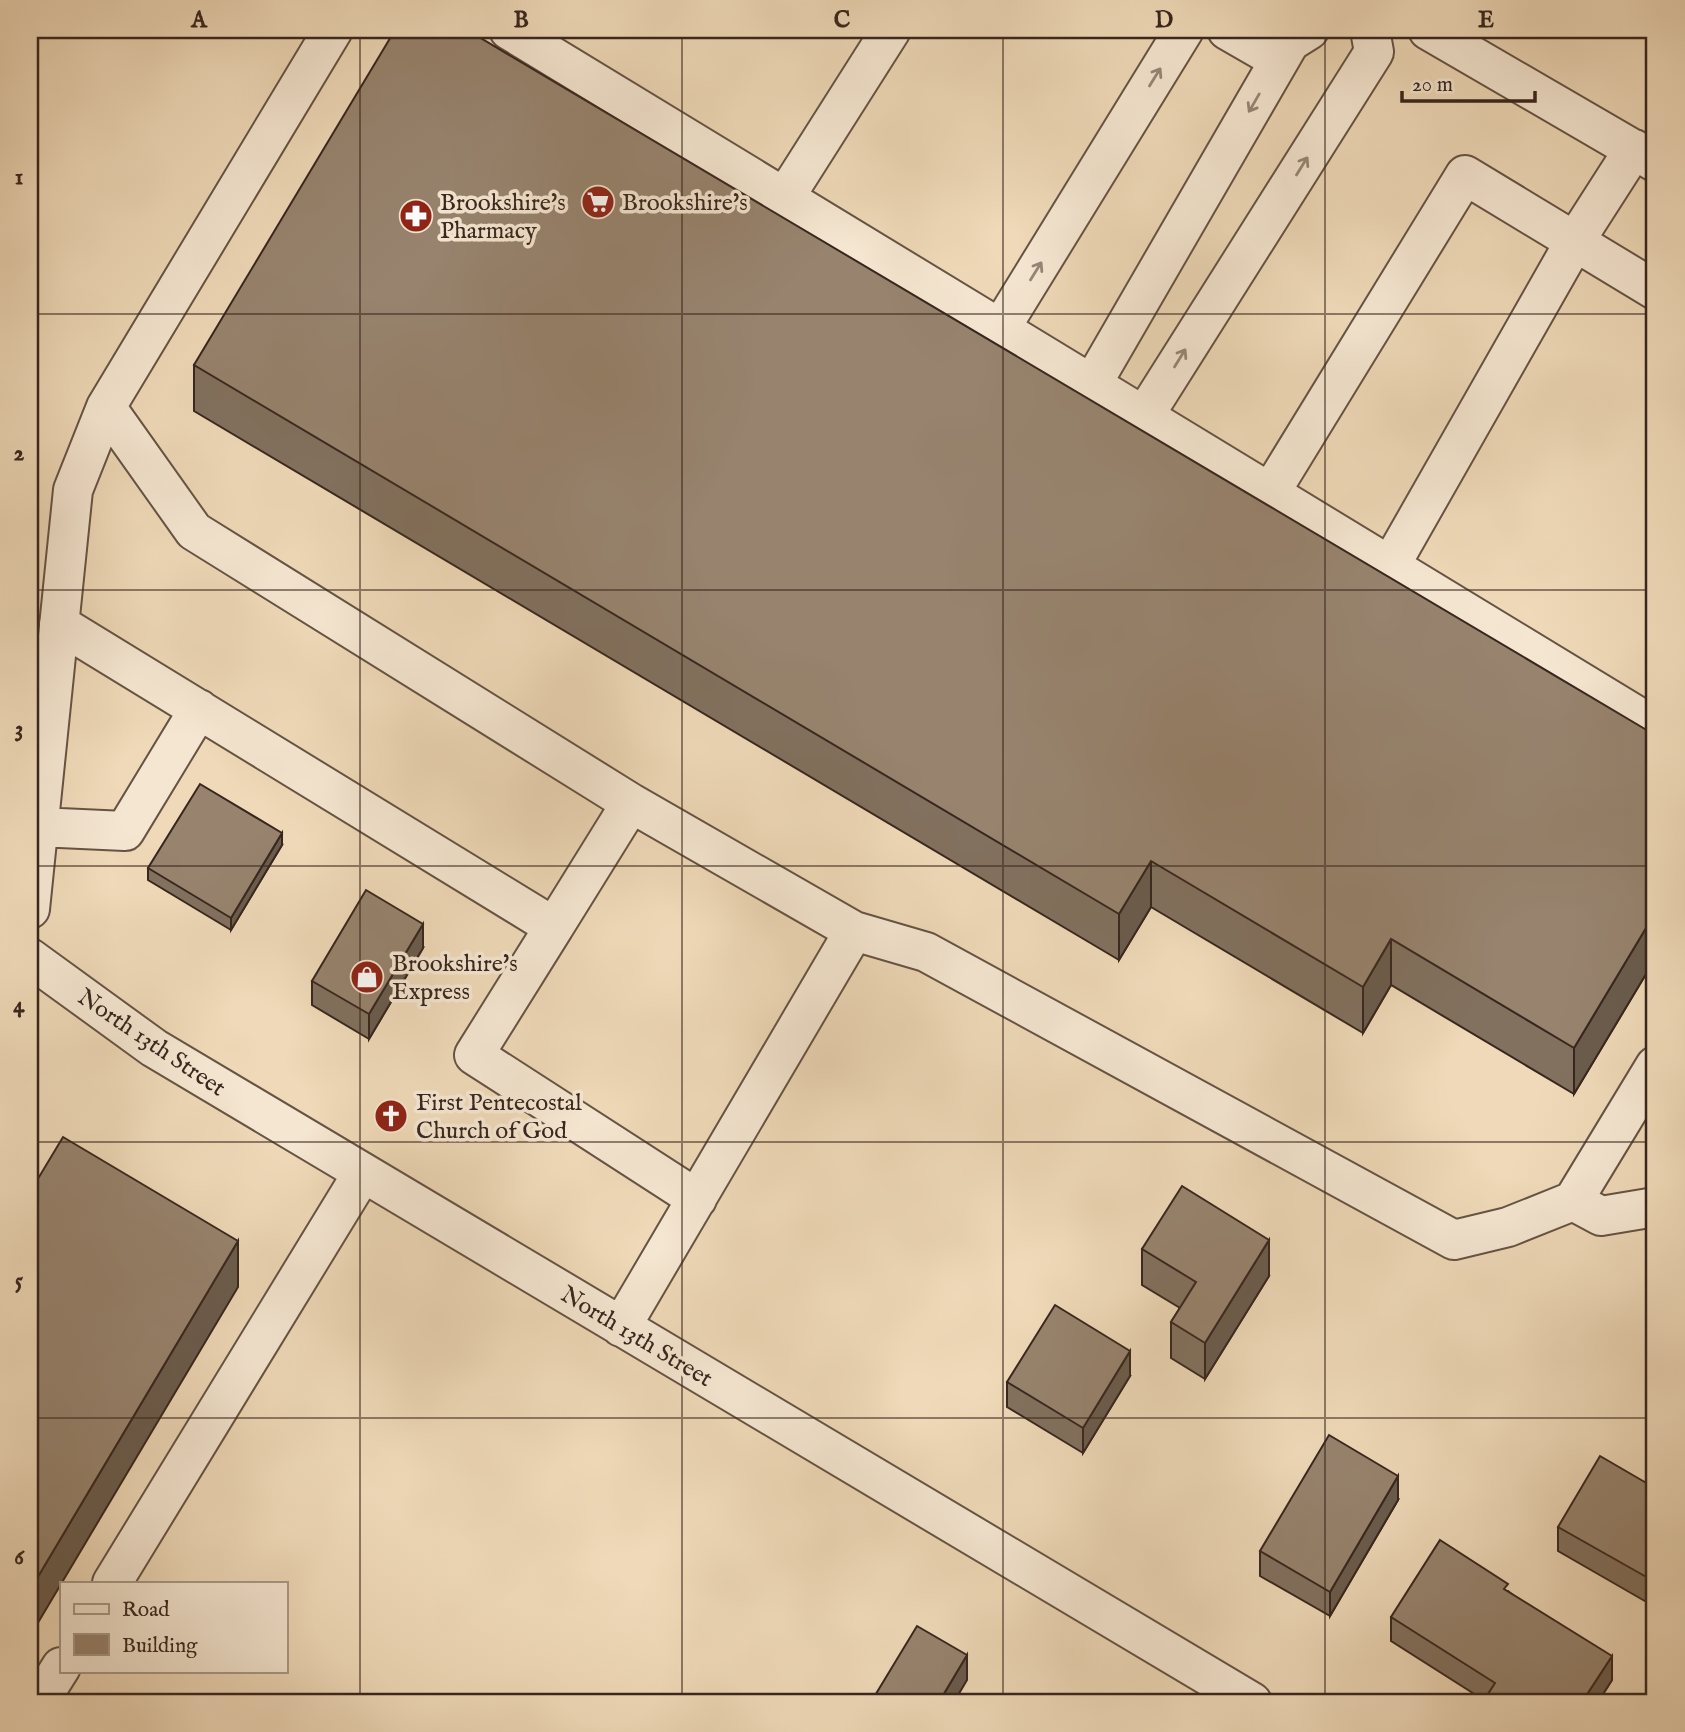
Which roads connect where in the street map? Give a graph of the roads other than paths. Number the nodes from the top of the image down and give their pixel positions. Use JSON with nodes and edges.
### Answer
{"nodes":[{"id":1,"x":333,"y":30,"type":"edge"},
{"id":2,"x":509,"y":30,"type":"edge"},
{"id":3,"x":891,"y":30,"type":"edge"},
{"id":4,"x":1184,"y":30,"type":"edge"},
{"id":5,"x":1227,"y":30,"type":"edge"},
{"id":6,"x":1308,"y":30,"type":"edge"},
{"id":7,"x":1370,"y":30,"type":"edge"},
{"id":8,"x":1428,"y":30,"type":"edge"},
{"id":9,"x":1279,"y":60,"type":"junction"},
{"id":10,"x":1644,"y":156,"type":"edge"},
{"id":11,"x":785,"y":197,"type":"junction"},
{"id":12,"x":1575,"y":242,"type":"junction"},
{"id":13,"x":1655,"y":290,"type":"edge"},
{"id":14,"x":1000,"y":329,"type":"junction"},
{"id":15,"x":1092,"y":384,"type":"junction"},
{"id":16,"x":106,"y":407,"type":"junction"},
{"id":17,"x":1144,"y":416,"type":"junction"},
{"id":18,"x":1270,"y":493,"type":"junction"},
{"id":19,"x":1390,"y":566,"type":"junction"},
{"id":20,"x":59,"y":624,"type":"junction"},
{"id":21,"x":199,"y":709,"type":"junction"},
{"id":22,"x":1655,"y":727,"type":"edge"},
{"id":23,"x":631,"y":803,"type":"junction"},
{"id":24,"x":38,"y":827,"type":"junction"},
{"id":25,"x":30,"y":909,"type":"edge"},
{"id":26,"x":554,"y":928,"type":"junction"},
{"id":27,"x":854,"y":931,"type":"junction"},
{"id":28,"x":30,"y":958,"type":"edge"},
{"id":29,"x":1655,"y":1066,"type":"edge"},
{"id":30,"x":362,"y":1174,"type":"junction"},
{"id":31,"x":697,"y":1199,"type":"junction"},
{"id":32,"x":1573,"y":1200,"type":"junction"},
{"id":33,"x":1655,"y":1207,"type":"edge"},
{"id":34,"x":621,"y":1327,"type":"junction"},
{"id":35,"x":113,"y":1582,"type":"edge"},
{"id":36,"x":60,"y":1669,"type":"edge"},
{"id":37,"x":39,"y":1702,"type":"edge"},
{"id":38,"x":1252,"y":1702,"type":"edge"}],
"edges":[{"from":1,"to":16,"type":"street"},
{"from":2,"to":11,"type":"street"},
{"from":3,"to":11,"type":"street"},
{"from":14,"to":4,"type":"street","one_way":true},
{"from":5,"to":9,"type":"street"},
{"from":6,"to":9,"type":"street"},
{"from":17,"to":7,"type":"street","one_way":true},
{"from":8,"to":10,"type":"street"},
{"from":9,"to":15,"type":"street","one_way":true},
{"from":10,"to":12,"type":"street"},
{"from":11,"to":14,"type":"street"},
{"from":12,"to":13,"type":"street"},
{"from":12,"to":18,"type":"street"},
{"from":12,"to":19,"type":"street"},
{"from":14,"to":15,"type":"street"},
{"from":15,"to":17,"type":"street"},
{"from":16,"to":20,"type":"street"},
{"from":16,"to":23,"type":"street"},
{"from":17,"to":18,"type":"street"},
{"from":18,"to":19,"type":"street"},
{"from":19,"to":22,"type":"street"},
{"from":20,"to":21,"type":"street"},
{"from":20,"to":24,"type":"street"},
{"from":21,"to":24,"type":"street"},
{"from":21,"to":26,"type":"street"},
{"from":23,"to":26,"type":"street"},
{"from":23,"to":27,"type":"street"},
{"from":24,"to":25,"type":"street"},
{"from":26,"to":31,"type":"street"},
{"from":27,"to":31,"type":"street"},
{"from":27,"to":32,"type":"street"},
{"from":28,"to":30,"type":"street","name":"North 13th Street"},
{"from":29,"to":32,"type":"street"},
{"from":30,"to":34,"type":"street","name":"North 13th Street"},
{"from":30,"to":35,"type":"street"},
{"from":31,"to":34,"type":"street"},
{"from":32,"to":33,"type":"street"},
{"from":34,"to":38,"type":"street","name":"North 13th Street"},
{"from":36,"to":37,"type":"street"}]}
